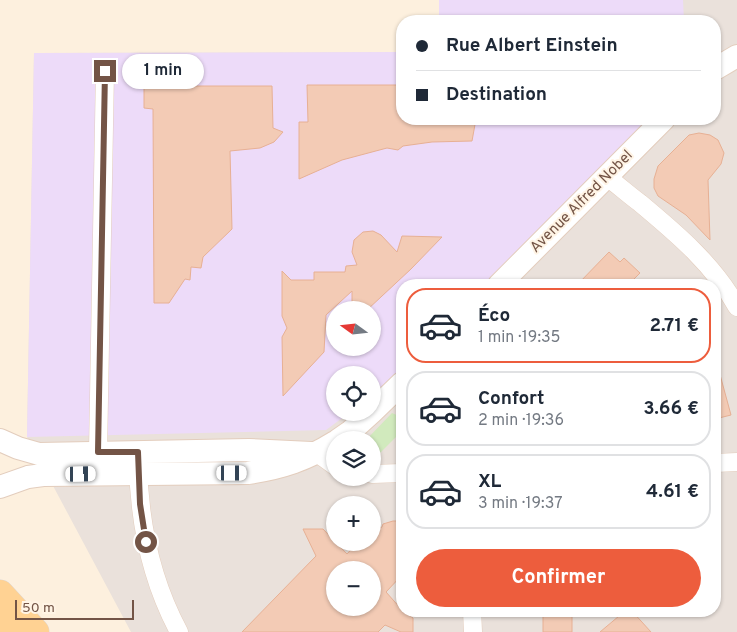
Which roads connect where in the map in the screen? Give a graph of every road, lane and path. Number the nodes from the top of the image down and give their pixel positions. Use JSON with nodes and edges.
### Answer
{"nodes":[{"id":1,"x":737,"y":56,"type":"edge"},
{"id":2,"x":721,"y":65,"type":"edge"},
{"id":3,"x":105,"y":71,"type":"dead end"},
{"id":4,"x":658,"y":125,"type":"edge"},
{"id":5,"x":607,"y":177,"type":"junction"},
{"id":6,"x":505,"y":279,"type":"edge"},
{"id":7,"x":718,"y":279,"type":"edge"},
{"id":8,"x":721,"y":282,"type":"edge"},
{"id":9,"x":737,"y":307,"type":"edge"},
{"id":10,"x":396,"y":389,"type":"edge"},
{"id":11,"x":381,"y":403,"type":"edge"},
{"id":12,"x":363,"y":421,"type":"edge"},
{"id":13,"x":352,"y":431,"type":"edge"},
{"id":14,"x":0,"y":440,"type":"edge"},
{"id":15,"x":326,"y":445,"type":"edge"},
{"id":16,"x":98,"y":452,"type":"junction"},
{"id":17,"x":737,"y":462,"type":"edge"},
{"id":18,"x":138,"y":463,"type":"junction"},
{"id":19,"x":721,"y":463,"type":"edge"},
{"id":20,"x":396,"y":473,"type":"edge"},
{"id":21,"x":381,"y":474,"type":"edge"},
{"id":22,"x":0,"y":487,"type":"edge"},
{"id":23,"x":0,"y":594,"type":"edge"},
{"id":24,"x":472,"y":617,"type":"edge"},
{"id":25,"x":0,"y":627,"type":"edge"},
{"id":26,"x":5,"y":632,"type":"edge"},
{"id":27,"x":35,"y":632,"type":"edge"},
{"id":28,"x":180,"y":632,"type":"edge"},
{"id":29,"x":473,"y":632,"type":"edge"}],
"edges":[{"from":1,"to":2,"type":"street"},
{"from":3,"to":16,"type":"street"},
{"from":4,"to":5,"type":"street","name":"Avenue Alfred Nobel"},
{"from":5,"to":6,"type":"street","name":"Avenue Alfred Nobel"},
{"from":5,"to":7,"type":"street"},
{"from":8,"to":9,"type":"street"},
{"from":10,"to":11,"type":"street"},
{"from":12,"to":13,"type":"street"},
{"from":14,"to":16,"type":"street"},
{"from":15,"to":18,"type":"street"},
{"from":16,"to":18,"type":"street"},
{"from":17,"to":19,"type":"street"},
{"from":18,"to":22,"type":"street"},
{"from":18,"to":28,"type":"street"},
{"from":20,"to":21,"type":"street"},
{"from":23,"to":27,"type":"main road"},
{"from":24,"to":29,"type":"street"},
{"from":25,"to":26,"type":"main road"}]}
